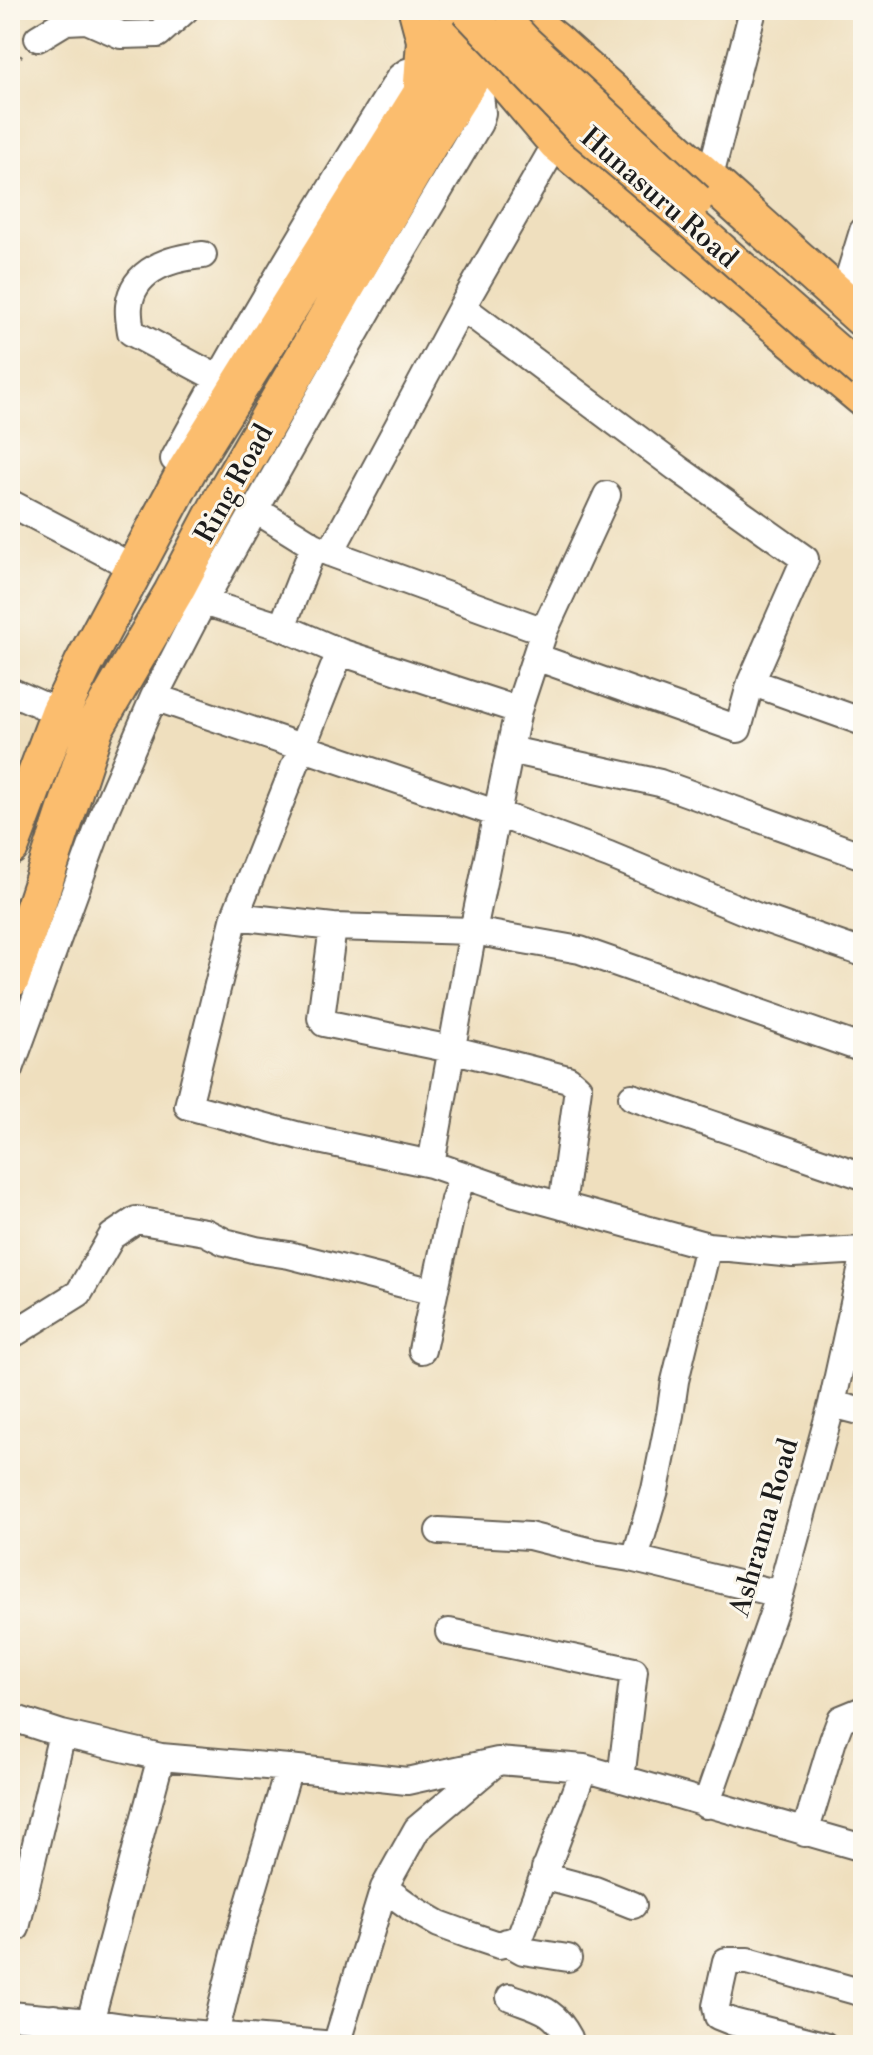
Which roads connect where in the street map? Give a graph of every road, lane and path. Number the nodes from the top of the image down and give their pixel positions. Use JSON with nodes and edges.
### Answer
{"nodes":[{"id":1,"x":185,"y":10,"type":"edge"},
{"id":2,"x":418,"y":10,"type":"edge"},
{"id":3,"x":496,"y":10,"type":"edge"},
{"id":4,"x":753,"y":10,"type":"edge"},
{"id":5,"x":523,"y":13,"type":"edge"},
{"id":6,"x":456,"y":15,"type":"edge"},
{"id":7,"x":38,"y":38,"type":"dead end"},
{"id":8,"x":484,"y":56,"type":"junction"},
{"id":9,"x":445,"y":90,"type":"junction"},
{"id":10,"x":521,"y":100,"type":"junction"},
{"id":11,"x":557,"y":142,"type":"junction"},
{"id":12,"x":709,"y":180,"type":"junction"},
{"id":13,"x":328,"y":192,"type":"junction"},
{"id":14,"x":863,"y":231,"type":"edge"},
{"id":15,"x":203,"y":255,"type":"dead end"},
{"id":16,"x":318,"y":260,"type":"junction"},
{"id":17,"x":462,"y":307,"type":"junction"},
{"id":18,"x":853,"y":309,"type":"edge"},
{"id":19,"x":863,"y":346,"type":"edge"},
{"id":20,"x":863,"y":373,"type":"edge"},
{"id":21,"x":219,"y":379,"type":"junction"},
{"id":22,"x":863,"y":397,"type":"edge"},
{"id":23,"x":607,"y":495,"type":"dead end"},
{"id":24,"x":10,"y":503,"type":"edge"},
{"id":25,"x":256,"y":510,"type":"junction"},
{"id":26,"x":322,"y":550,"type":"junction"},
{"id":27,"x":119,"y":560,"type":"junction"},
{"id":28,"x":203,"y":602,"type":"junction"},
{"id":29,"x":282,"y":627,"type":"junction"},
{"id":30,"x":544,"y":631,"type":"junction"},
{"id":31,"x":340,"y":652,"type":"junction"},
{"id":32,"x":536,"y":657,"type":"junction"},
{"id":33,"x":751,"y":682,"type":"junction"},
{"id":34,"x":10,"y":691,"type":"edge"},
{"id":35,"x":154,"y":697,"type":"junction"},
{"id":36,"x":52,"y":709,"type":"junction"},
{"id":37,"x":518,"y":710,"type":"junction"},
{"id":38,"x":863,"y":722,"type":"edge"},
{"id":39,"x":303,"y":748,"type":"junction"},
{"id":40,"x":510,"y":750,"type":"junction"},
{"id":41,"x":10,"y":799,"type":"edge"},
{"id":42,"x":498,"y":814,"type":"junction"},
{"id":43,"x":10,"y":846,"type":"edge"},
{"id":44,"x":863,"y":856,"type":"edge"},
{"id":45,"x":235,"y":916,"type":"junction"},
{"id":46,"x":333,"y":927,"type":"junction"},
{"id":47,"x":473,"y":931,"type":"junction"},
{"id":48,"x":863,"y":953,"type":"edge"},
{"id":49,"x":10,"y":979,"type":"edge"},
{"id":50,"x":451,"y":1049,"type":"junction"},
{"id":51,"x":863,"y":1049,"type":"edge"},
{"id":52,"x":10,"y":1069,"type":"edge"},
{"id":53,"x":632,"y":1097,"type":"dead end"},
{"id":54,"x":431,"y":1164,"type":"junction"},
{"id":55,"x":463,"y":1175,"type":"junction"},
{"id":56,"x":863,"y":1176,"type":"edge"},
{"id":57,"x":562,"y":1206,"type":"junction"},
{"id":58,"x":708,"y":1246,"type":"junction"},
{"id":59,"x":863,"y":1250,"type":"edge"},
{"id":60,"x":863,"y":1262,"type":"edge"},
{"id":61,"x":434,"y":1292,"type":"junction"},
{"id":62,"x":10,"y":1336,"type":"edge"},
{"id":63,"x":422,"y":1350,"type":"dead end"},
{"id":64,"x":832,"y":1404,"type":"junction"},
{"id":65,"x":863,"y":1412,"type":"edge"},
{"id":66,"x":439,"y":1531,"type":"dead end"},
{"id":67,"x":635,"y":1559,"type":"junction"},
{"id":68,"x":780,"y":1594,"type":"junction"},
{"id":69,"x":449,"y":1632,"type":"dead end"},
{"id":70,"x":863,"y":1710,"type":"edge"},
{"id":71,"x":10,"y":1717,"type":"edge"},
{"id":72,"x":62,"y":1734,"type":"junction"},
{"id":73,"x":161,"y":1757,"type":"junction"},
{"id":74,"x":498,"y":1761,"type":"junction"},
{"id":75,"x":289,"y":1768,"type":"junction"},
{"id":76,"x":584,"y":1768,"type":"junction"},
{"id":77,"x":621,"y":1779,"type":"junction"},
{"id":78,"x":706,"y":1805,"type":"junction"},
{"id":79,"x":805,"y":1833,"type":"junction"},
{"id":80,"x":863,"y":1848,"type":"edge"},
{"id":81,"x":545,"y":1869,"type":"junction"},
{"id":82,"x":384,"y":1888,"type":"junction"},
{"id":83,"x":633,"y":1905,"type":"dead end"},
{"id":84,"x":12,"y":1930,"type":"edge"},
{"id":85,"x":507,"y":1942,"type":"junction"},
{"id":86,"x":568,"y":1958,"type":"dead end"},
{"id":87,"x":863,"y":1993,"type":"edge"},
{"id":88,"x":510,"y":1997,"type":"dead end"},
{"id":89,"x":10,"y":2015,"type":"edge"},
{"id":90,"x":54,"y":2018,"type":"junction"},
{"id":91,"x":90,"y":2022,"type":"junction"},
{"id":92,"x":134,"y":2037,"type":"edge"},
{"id":93,"x":207,"y":2037,"type":"edge"},
{"id":94,"x":37,"y":2045,"type":"edge"},
{"id":95,"x":336,"y":2045,"type":"edge"},
{"id":96,"x":567,"y":2045,"type":"edge"},
{"id":97,"x":824,"y":2045,"type":"edge"}],
"edges":[{"from":1,"to":7,"type":"street"},
{"from":2,"to":9,"type":"highway"},
{"from":3,"to":19,"type":"main road","name":"Hunasuru Road","bridge":true},
{"from":4,"to":12,"type":"street"},
{"from":5,"to":8,"type":"highway","name":"Ring Road"},
{"from":5,"to":12,"type":"highway"},
{"from":6,"to":8,"type":"highway"},
{"from":6,"to":9,"type":"highway","name":"Ring Road"},
{"from":6,"to":20,"type":"main road","name":"Hunasuru Road","bridge":true},
{"from":8,"to":9,"type":"highway","name":"Ring Road"},
{"from":8,"to":10,"type":"highway"},
{"from":9,"to":10,"type":"highway"},
{"from":9,"to":13,"type":"street"},
{"from":9,"to":16,"type":"highway","name":"Ring Road"},
{"from":9,"to":25,"type":"street"},
{"from":9,"to":49,"type":"highway","name":"Ring Road"},
{"from":10,"to":11,"type":"highway"},
{"from":11,"to":17,"type":"street"},
{"from":11,"to":22,"type":"highway"},
{"from":12,"to":18,"type":"highway"},
{"from":13,"to":16,"type":"street"},
{"from":13,"to":21,"type":"street"},
{"from":14,"to":18,"type":"street"},
{"from":15,"to":21,"type":"street"},
{"from":16,"to":36,"type":"highway","name":"Ring Road"},
{"from":17,"to":26,"type":"street"},
{"from":17,"to":33,"type":"street"},
{"from":21,"to":27,"type":"street"},
{"from":23,"to":30,"type":"street"},
{"from":24,"to":27,"type":"street"},
{"from":25,"to":26,"type":"street"},
{"from":25,"to":28,"type":"street"},
{"from":26,"to":29,"type":"street"},
{"from":26,"to":30,"type":"street"},
{"from":27,"to":36,"type":"street"},
{"from":28,"to":29,"type":"street"},
{"from":28,"to":35,"type":"street"},
{"from":29,"to":31,"type":"street"},
{"from":30,"to":32,"type":"street"},
{"from":31,"to":37,"type":"street"},
{"from":31,"to":39,"type":"street"},
{"from":32,"to":33,"type":"street"},
{"from":32,"to":37,"type":"street"},
{"from":33,"to":38,"type":"street"},
{"from":34,"to":36,"type":"street"},
{"from":35,"to":39,"type":"street"},
{"from":35,"to":52,"type":"street"},
{"from":36,"to":41,"type":"street"},
{"from":36,"to":43,"type":"highway","name":"Ring Road"},
{"from":37,"to":40,"type":"street"},
{"from":39,"to":42,"type":"street"},
{"from":39,"to":45,"type":"street"},
{"from":40,"to":42,"type":"street"},
{"from":40,"to":44,"type":"street"},
{"from":42,"to":47,"type":"street"},
{"from":42,"to":48,"type":"street"},
{"from":45,"to":46,"type":"street"},
{"from":45,"to":54,"type":"street"},
{"from":46,"to":47,"type":"street"},
{"from":46,"to":50,"type":"street"},
{"from":47,"to":50,"type":"street"},
{"from":47,"to":51,"type":"street"},
{"from":50,"to":54,"type":"street"},
{"from":50,"to":57,"type":"street"},
{"from":53,"to":56,"type":"street"},
{"from":54,"to":55,"type":"street"},
{"from":55,"to":57,"type":"street"},
{"from":55,"to":61,"type":"street"},
{"from":57,"to":58,"type":"street"},
{"from":58,"to":59,"type":"street"},
{"from":58,"to":67,"type":"street"},
{"from":60,"to":64,"type":"street","name":"Ashrama Road"},
{"from":61,"to":62,"type":"street"},
{"from":61,"to":63,"type":"street"},
{"from":64,"to":65,"type":"street"},
{"from":64,"to":68,"type":"street","name":"Ashrama Road"},
{"from":66,"to":67,"type":"street"},
{"from":67,"to":68,"type":"street"},
{"from":68,"to":78,"type":"street","name":"Ashrama Road"},
{"from":69,"to":77,"type":"street"},
{"from":70,"to":79,"type":"street"},
{"from":71,"to":72,"type":"street"},
{"from":72,"to":73,"type":"street"},
{"from":72,"to":84,"type":"street"},
{"from":73,"to":75,"type":"street"},
{"from":73,"to":91,"type":"street"},
{"from":74,"to":75,"type":"street"},
{"from":74,"to":76,"type":"street"},
{"from":74,"to":82,"type":"street"},
{"from":75,"to":93,"type":"street"},
{"from":76,"to":77,"type":"street"},
{"from":76,"to":81,"type":"street"},
{"from":77,"to":78,"type":"street"},
{"from":78,"to":79,"type":"street"},
{"from":79,"to":80,"type":"street"},
{"from":81,"to":83,"type":"street"},
{"from":81,"to":85,"type":"street"},
{"from":82,"to":85,"type":"street"},
{"from":82,"to":95,"type":"street"},
{"from":85,"to":86,"type":"street"},
{"from":87,"to":97,"type":"street"},
{"from":88,"to":96,"type":"street"},
{"from":89,"to":90,"type":"street"},
{"from":90,"to":91,"type":"street"},
{"from":90,"to":94,"type":"street"},
{"from":91,"to":92,"type":"street"},
{"from":92,"to":93,"type":"street"},
{"from":93,"to":95,"type":"street"}]}
